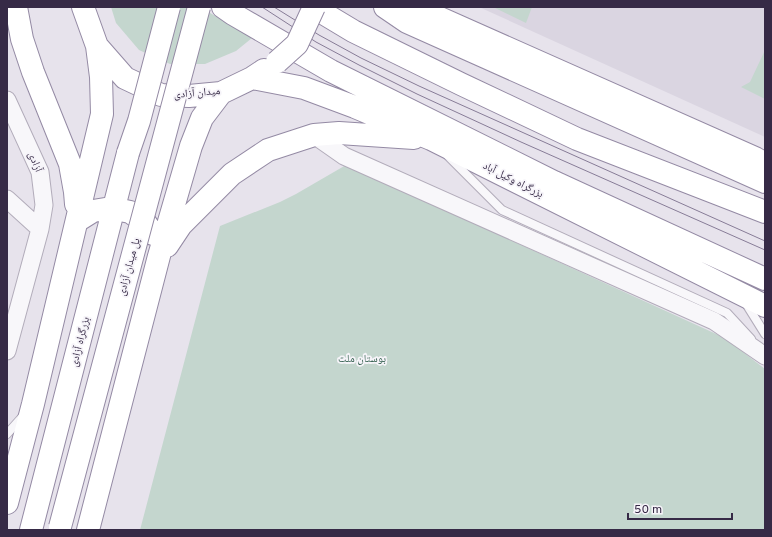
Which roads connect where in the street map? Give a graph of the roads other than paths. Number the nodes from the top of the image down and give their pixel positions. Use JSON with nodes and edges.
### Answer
{"nodes":[{"id":1,"x":16,"y":7,"type":"edge"},
{"id":2,"x":83,"y":7,"type":"edge"},
{"id":3,"x":169,"y":7,"type":"edge"},
{"id":4,"x":199,"y":7,"type":"edge"},
{"id":5,"x":223,"y":7,"type":"edge"},
{"id":6,"x":314,"y":7,"type":"edge"},
{"id":7,"x":385,"y":7,"type":"edge"},
{"id":8,"x":415,"y":7,"type":"edge"},
{"id":9,"x":97,"y":46,"type":"junction"},
{"id":10,"x":252,"y":78,"type":"junction"},
{"id":11,"x":221,"y":93,"type":"junction"},
{"id":12,"x":7,"y":100,"type":"edge"},
{"id":13,"x":314,"y":135,"type":"junction"},
{"id":14,"x":431,"y":139,"type":"junction"},
{"id":15,"x":765,"y":164,"type":"edge"},
{"id":16,"x":765,"y":182,"type":"edge"},
{"id":17,"x":7,"y":199,"type":"edge"},
{"id":18,"x":765,"y":212,"type":"edge"},
{"id":19,"x":77,"y":221,"type":"junction"},
{"id":20,"x":40,"y":229,"type":"junction"},
{"id":21,"x":159,"y":256,"type":"junction"},
{"id":22,"x":765,"y":279,"type":"edge"},
{"id":23,"x":741,"y":295,"type":"junction"},
{"id":24,"x":765,"y":306,"type":"edge"},
{"id":25,"x":765,"y":334,"type":"edge"},
{"id":26,"x":7,"y":351,"type":"edge"},
{"id":27,"x":765,"y":355,"type":"edge"},
{"id":28,"x":33,"y":404,"type":"junction"},
{"id":29,"x":7,"y":434,"type":"edge"},
{"id":30,"x":7,"y":503,"type":"edge"},
{"id":31,"x":60,"y":529,"type":"edge"},
{"id":32,"x":31,"y":530,"type":"edge"},
{"id":33,"x":88,"y":530,"type":"edge"}],
"edges":[{"from":1,"to":19,"type":"highway"},
{"from":2,"to":9,"type":"highway","name":"میدان آزادی"},
{"from":3,"to":32,"type":"highway","name":"بزرگراه آزادی","bridge":true},
{"from":4,"to":31,"type":"highway","name":"پل میدان آزادی","bridge":true},
{"from":5,"to":22,"type":"highway","name":"بزرگراه وکیل آباد"},
{"from":6,"to":10,"type":"highway","name":"میدان آزادی","bridge":true},
{"from":6,"to":18,"type":"highway"},
{"from":7,"to":16,"type":"highway"},
{"from":8,"to":15,"type":"highway"},
{"from":9,"to":11,"type":"highway","name":"میدان آزادی"},
{"from":9,"to":19,"type":"highway"},
{"from":10,"to":11,"type":"highway","name":"میدان آزادی"},
{"from":10,"to":14,"type":"highway","name":"بزرگراه وکیل آباد"},
{"from":11,"to":21,"type":"highway"},
{"from":12,"to":20,"type":"street","name":"آزادی"},
{"from":13,"to":14,"type":"highway"},
{"from":13,"to":21,"type":"highway"},
{"from":13,"to":27,"type":"street"},
{"from":14,"to":23,"type":"highway","name":"بزرگراه وکیل آباد"},
{"from":14,"to":27,"type":"lane"},
{"from":17,"to":20,"type":"street"},
{"from":19,"to":21,"type":"highway"},
{"from":19,"to":28,"type":"highway"},
{"from":20,"to":26,"type":"street","name":"آزادی"},
{"from":21,"to":33,"type":"highway"},
{"from":23,"to":24,"type":"highway","name":"بزرگراه وکیل آباد"},
{"from":23,"to":25,"type":"lane"},
{"from":28,"to":29,"type":"lane"},
{"from":28,"to":30,"type":"highway"}]}
